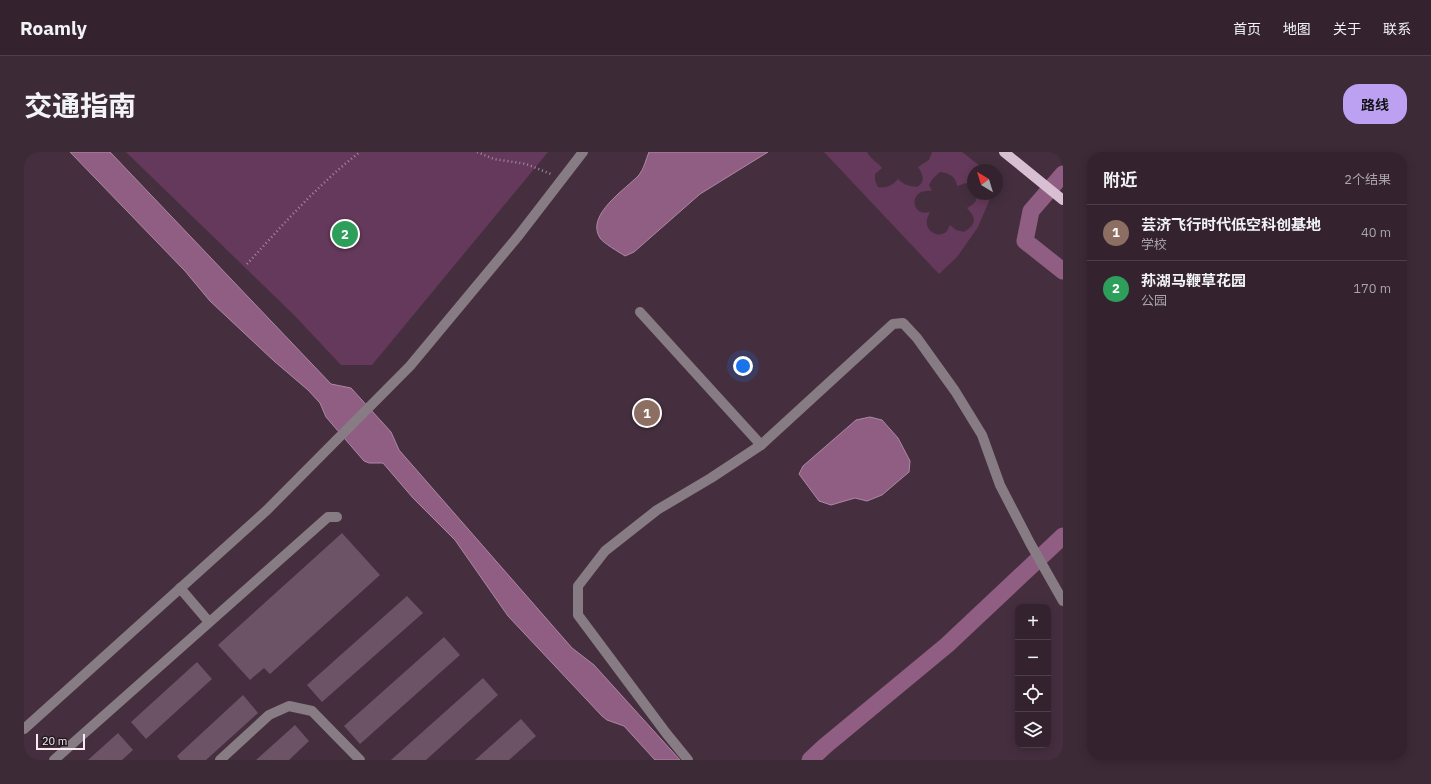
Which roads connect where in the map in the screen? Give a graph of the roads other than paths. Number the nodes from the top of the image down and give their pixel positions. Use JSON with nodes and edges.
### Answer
{"nodes":[{"id":1,"x":583,"y":152,"type":"edge"},
{"id":2,"x":1004,"y":152,"type":"edge"},
{"id":3,"x":1063,"y":200,"type":"edge"},
{"id":4,"x":640,"y":312,"type":"dead end"},
{"id":5,"x":761,"y":445,"type":"junction"},
{"id":6,"x":338,"y":517,"type":"dead end"},
{"id":7,"x":180,"y":588,"type":"junction"},
{"id":8,"x":1063,"y":601,"type":"edge"},
{"id":9,"x":209,"y":622,"type":"junction"},
{"id":10,"x":24,"y":729,"type":"edge"},
{"id":11,"x":54,"y":760,"type":"edge"},
{"id":12,"x":220,"y":760,"type":"edge"},
{"id":13,"x":360,"y":760,"type":"edge"},
{"id":14,"x":688,"y":760,"type":"edge"}],
"edges":[{"from":1,"to":7,"type":"street"},
{"from":2,"to":3,"type":"main road"},
{"from":4,"to":5,"type":"street"},
{"from":5,"to":8,"type":"street"},
{"from":5,"to":14,"type":"street"},
{"from":6,"to":9,"type":"street"},
{"from":7,"to":9,"type":"street"},
{"from":7,"to":10,"type":"street"},
{"from":9,"to":11,"type":"street"},
{"from":12,"to":13,"type":"street"}]}
